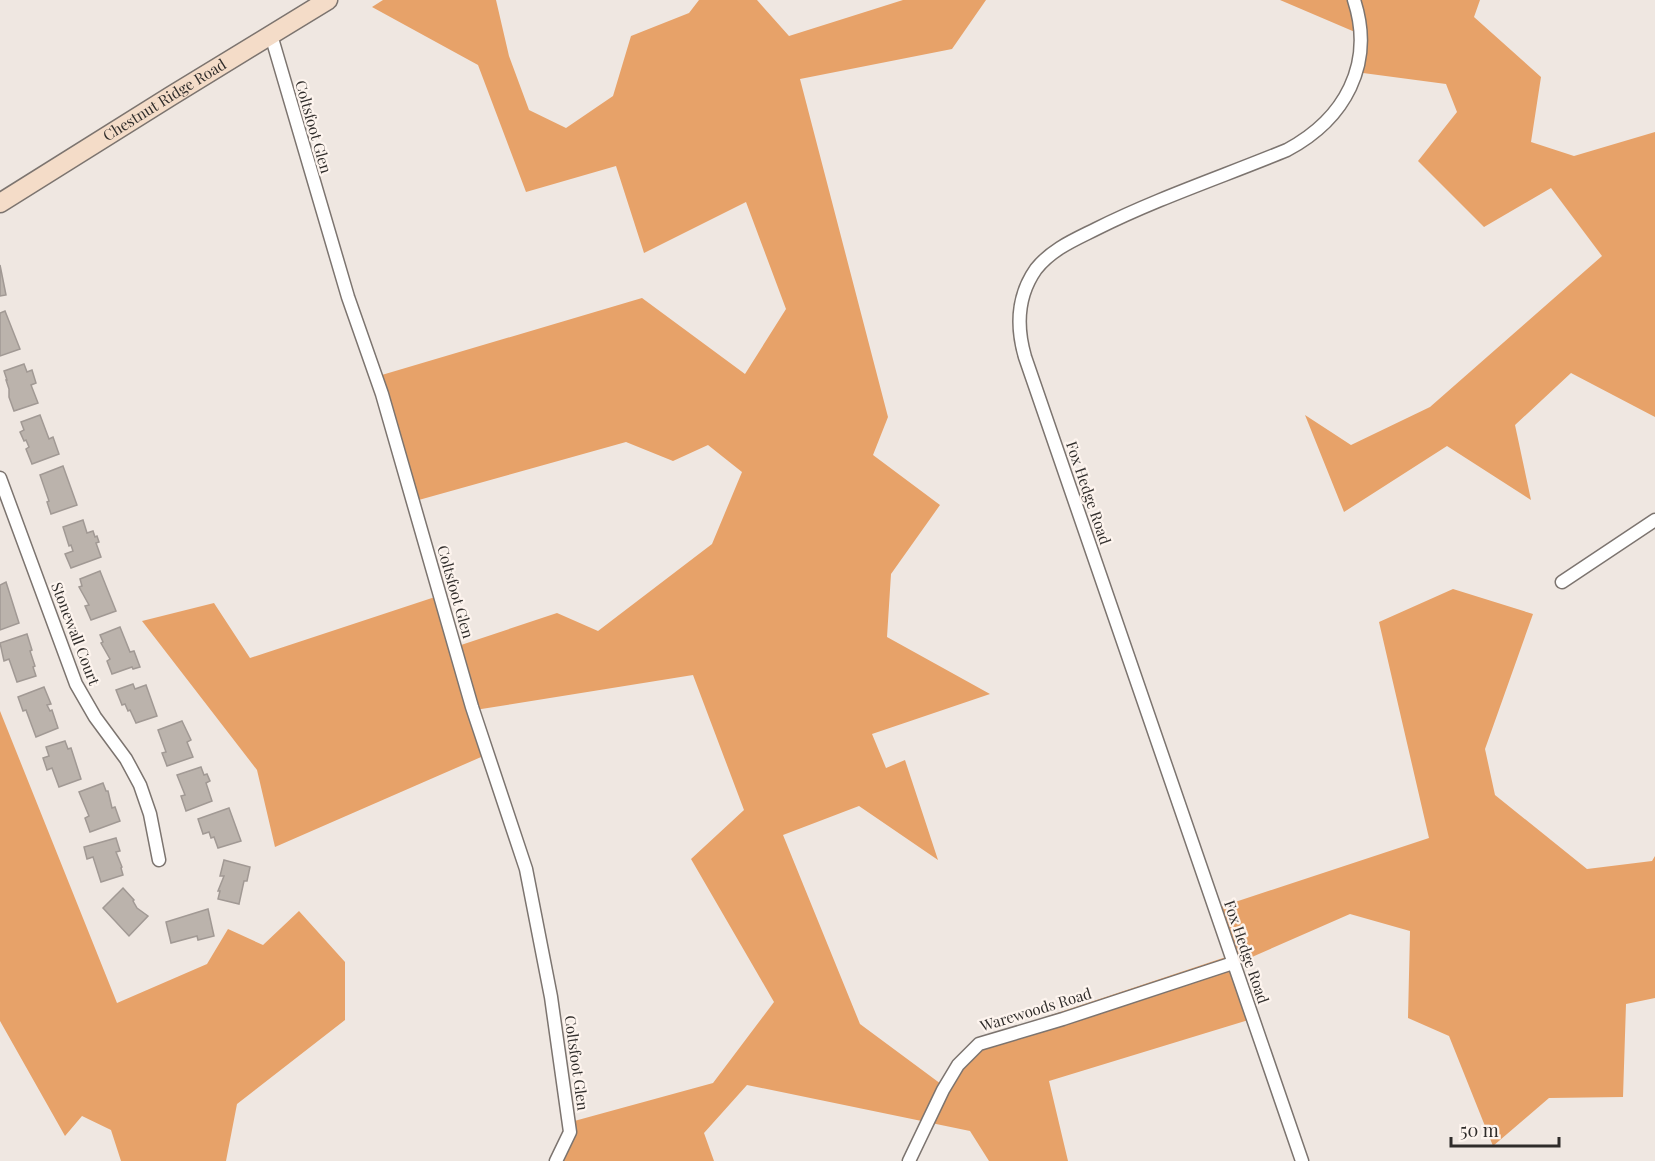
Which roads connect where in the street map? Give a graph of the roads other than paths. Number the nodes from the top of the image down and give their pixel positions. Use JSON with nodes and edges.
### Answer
{"nodes":[{"id":1,"x":328,"y":0,"type":"edge"},
{"id":2,"x":1354,"y":0,"type":"edge"},
{"id":3,"x":271,"y":35,"type":"junction"},
{"id":4,"x":0,"y":203,"type":"edge"},
{"id":5,"x":0,"y":478,"type":"edge"},
{"id":6,"x":1655,"y":520,"type":"edge"},
{"id":7,"x":1562,"y":582,"type":"dead end"},
{"id":8,"x":159,"y":860,"type":"dead end"},
{"id":9,"x":1233,"y":963,"type":"junction"},
{"id":10,"x":556,"y":1161,"type":"edge"},
{"id":11,"x":909,"y":1161,"type":"edge"},
{"id":12,"x":1302,"y":1161,"type":"edge"}],
"edges":[{"from":1,"to":3,"type":"main road","name":"Chestnut Ridge Road"},
{"from":2,"to":9,"type":"street","name":"Fox Hedge Road"},
{"from":3,"to":4,"type":"main road","name":"Chestnut Ridge Road"},
{"from":3,"to":10,"type":"street","name":"Coltsfoot Glen"},
{"from":5,"to":8,"type":"street","name":"Stonewall Court"},
{"from":6,"to":7,"type":"street"},
{"from":9,"to":11,"type":"street","name":"Warewoods Road"},
{"from":9,"to":12,"type":"street","name":"Fox Hedge Road"}]}
